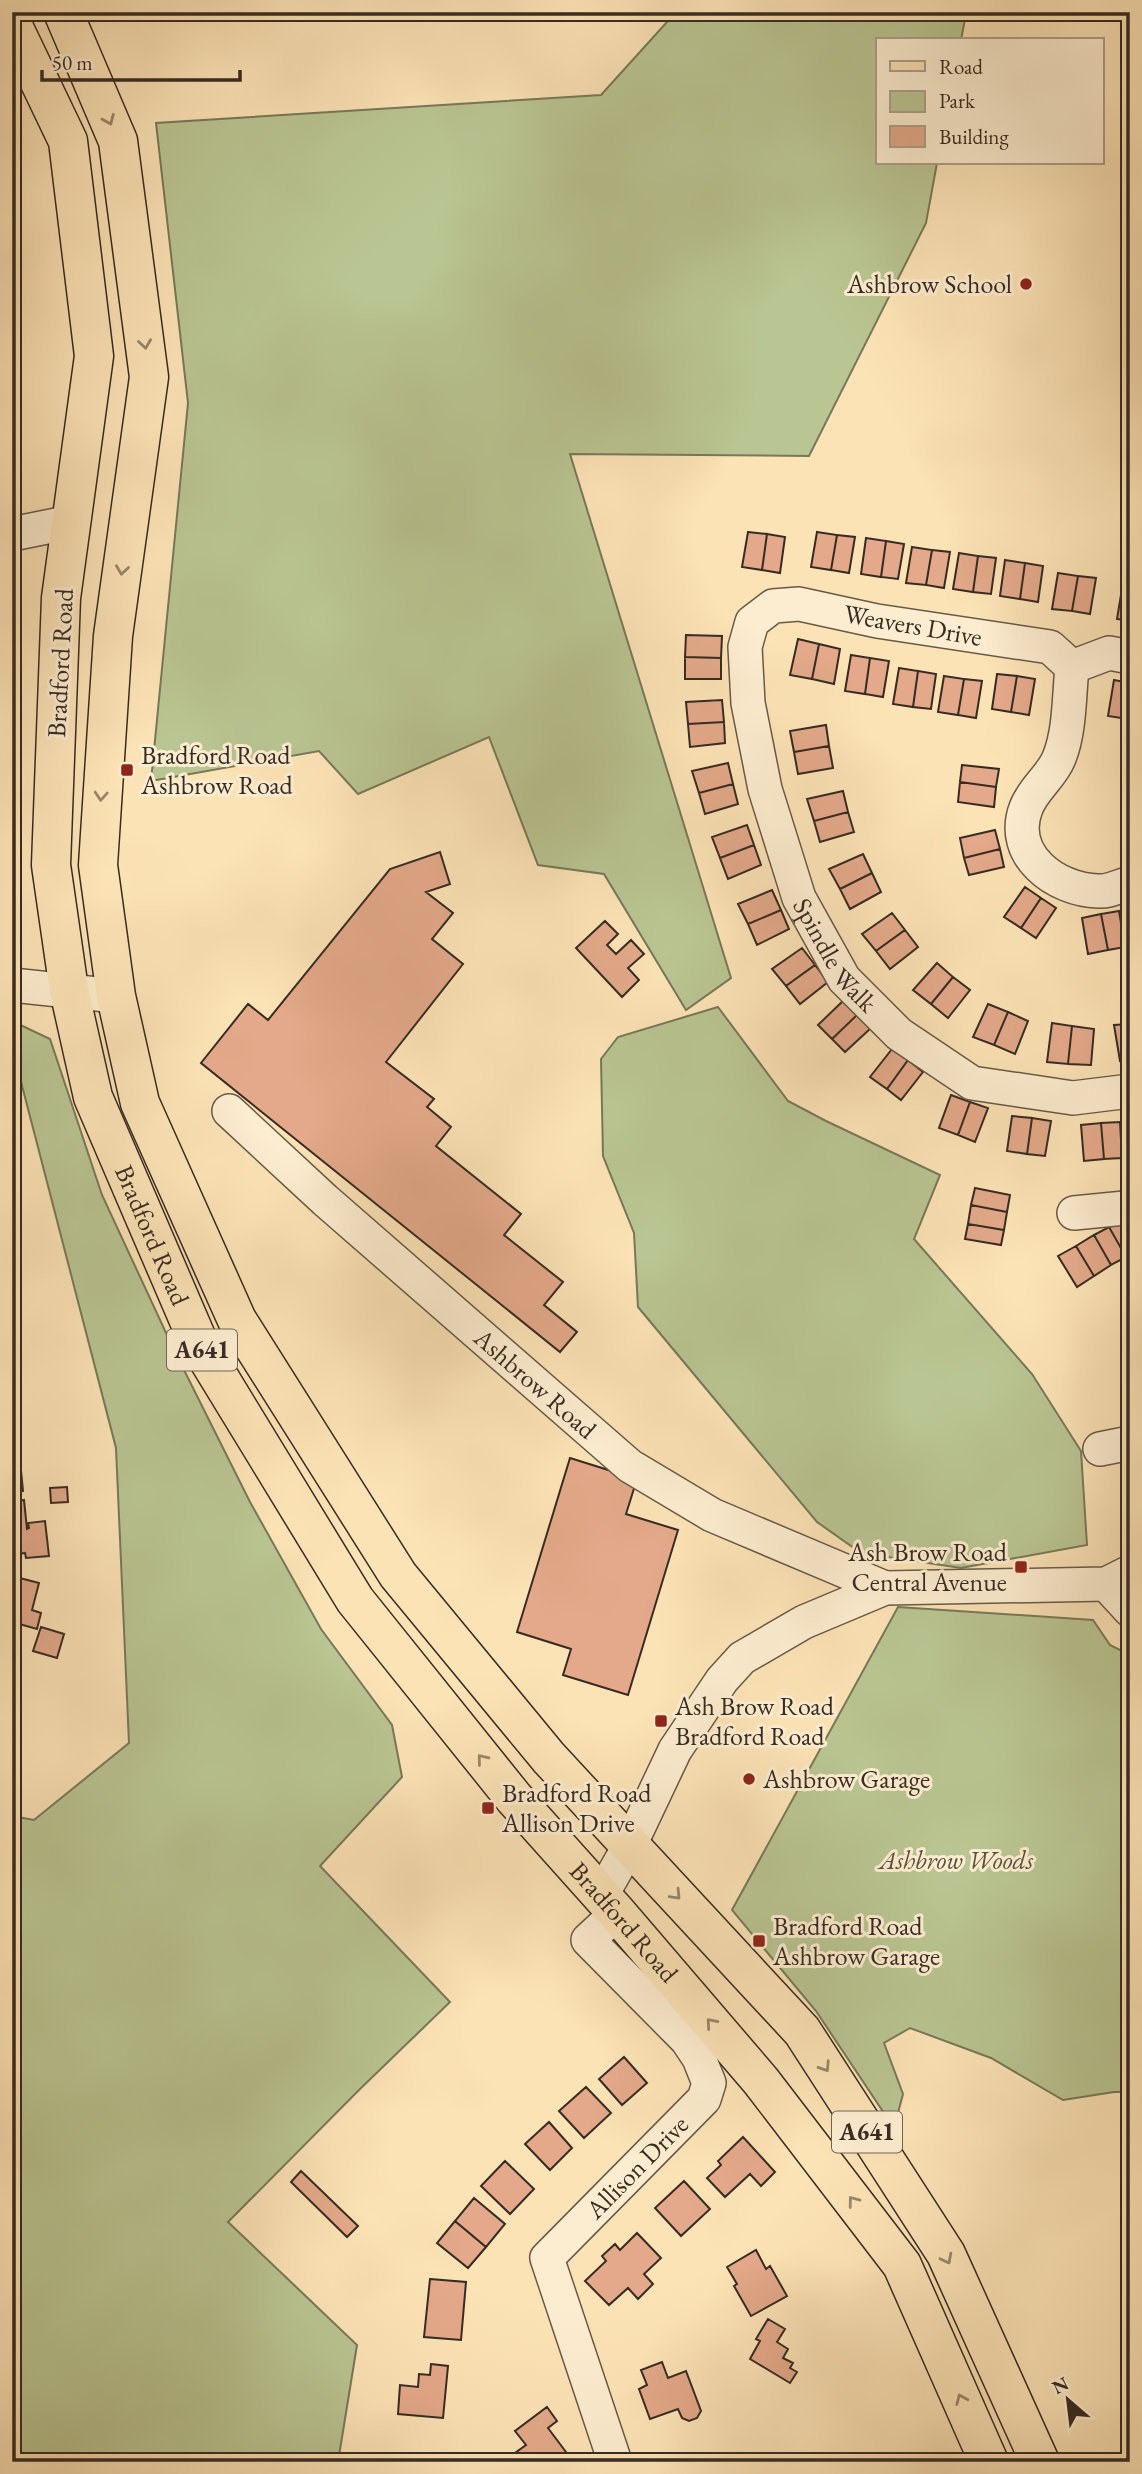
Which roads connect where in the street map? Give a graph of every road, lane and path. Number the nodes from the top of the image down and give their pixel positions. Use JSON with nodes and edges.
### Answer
{"nodes":[{"id":1,"x":64,"y":12,"type":"edge"},
{"id":2,"x":12,"y":24,"type":"edge"},
{"id":3,"x":71,"y":522,"type":"junction"},
{"id":4,"x":12,"y":534,"type":"edge"},
{"id":5,"x":752,"y":622,"type":"joint"},
{"id":6,"x":1130,"y":657,"type":"edge"},
{"id":7,"x":1072,"y":667,"type":"junction"},
{"id":8,"x":51,"y":865,"type":"junction"},
{"id":9,"x":98,"y":865,"type":"junction"},
{"id":10,"x":1130,"y":883,"type":"edge"},
{"id":11,"x":12,"y":985,"type":"edge"},
{"id":12,"x":69,"y":990,"type":"junction"},
{"id":13,"x":116,"y":996,"type":"junction"},
{"id":14,"x":1130,"y":1091,"type":"edge"},
{"id":15,"x":229,"y":1111,"type":"dead end"},
{"id":16,"x":1130,"y":1205,"type":"edge"},
{"id":17,"x":1074,"y":1213,"type":"dead end"},
{"id":18,"x":1118,"y":1578,"type":"edge"},
{"id":19,"x":885,"y":1588,"type":"junction"},
{"id":20,"x":1130,"y":1610,"type":"edge"},
{"id":21,"x":630,"y":1845,"type":"junction"},
{"id":22,"x":609,"y":1905,"type":"junction"},
{"id":23,"x":761,"y":2081,"type":"junction"},
{"id":24,"x":709,"y":2084,"type":"junction"},
{"id":25,"x":615,"y":2462,"type":"edge"},
{"id":26,"x":989,"y":2462,"type":"edge"},
{"id":27,"x":1040,"y":2462,"type":"edge"}],
"edges":[{"from":1,"to":9,"type":"main road","name":"Bradford Road","number":"A641","one_way":true},
{"from":2,"to":3,"type":"main road","name":"Bradford Road","number":"A641"},
{"from":3,"to":4,"type":"street"},
{"from":3,"to":8,"type":"main road","name":"Bradford Road","number":"A641"},
{"from":5,"to":7,"type":"street","name":"Weavers Drive"},
{"from":5,"to":14,"type":"street","name":"Spindle Walk"},
{"from":6,"to":7,"type":"street"},
{"from":7,"to":10,"type":"street"},
{"from":8,"to":9,"type":"main road"},
{"from":8,"to":12,"type":"main road","name":"Bradford Road","number":"A641"},
{"from":9,"to":13,"type":"main road","name":"Bradford Road","number":"A641"},
{"from":11,"to":12,"type":"street"},
{"from":12,"to":13,"type":"street"},
{"from":22,"to":12,"type":"main road","name":"Bradford Road","number":"A641","one_way":true},
{"from":13,"to":21,"type":"main road","name":"Bradford Road","number":"A641"},
{"from":15,"to":19,"type":"street","name":"Ashbrow Road"},
{"from":16,"to":17,"type":"street"},
{"from":18,"to":19,"type":"street","name":"Ashbrow Road"},
{"from":18,"to":20,"type":"street"},
{"from":19,"to":21,"type":"street","name":"Ashbrow Road"},
{"from":21,"to":22,"type":"street","name":"Ashbrow Road"},
{"from":21,"to":27,"type":"main road","number":"A641","one_way":true},
{"from":23,"to":22,"type":"main road","name":"Bradford Road","number":"A641","one_way":true},
{"from":22,"to":24,"type":"street"},
{"from":23,"to":24,"type":"street"},
{"from":26,"to":23,"type":"main road","name":"Bradford Road","number":"A641","one_way":true},
{"from":24,"to":25,"type":"street","name":"Allison Drive"}]}
